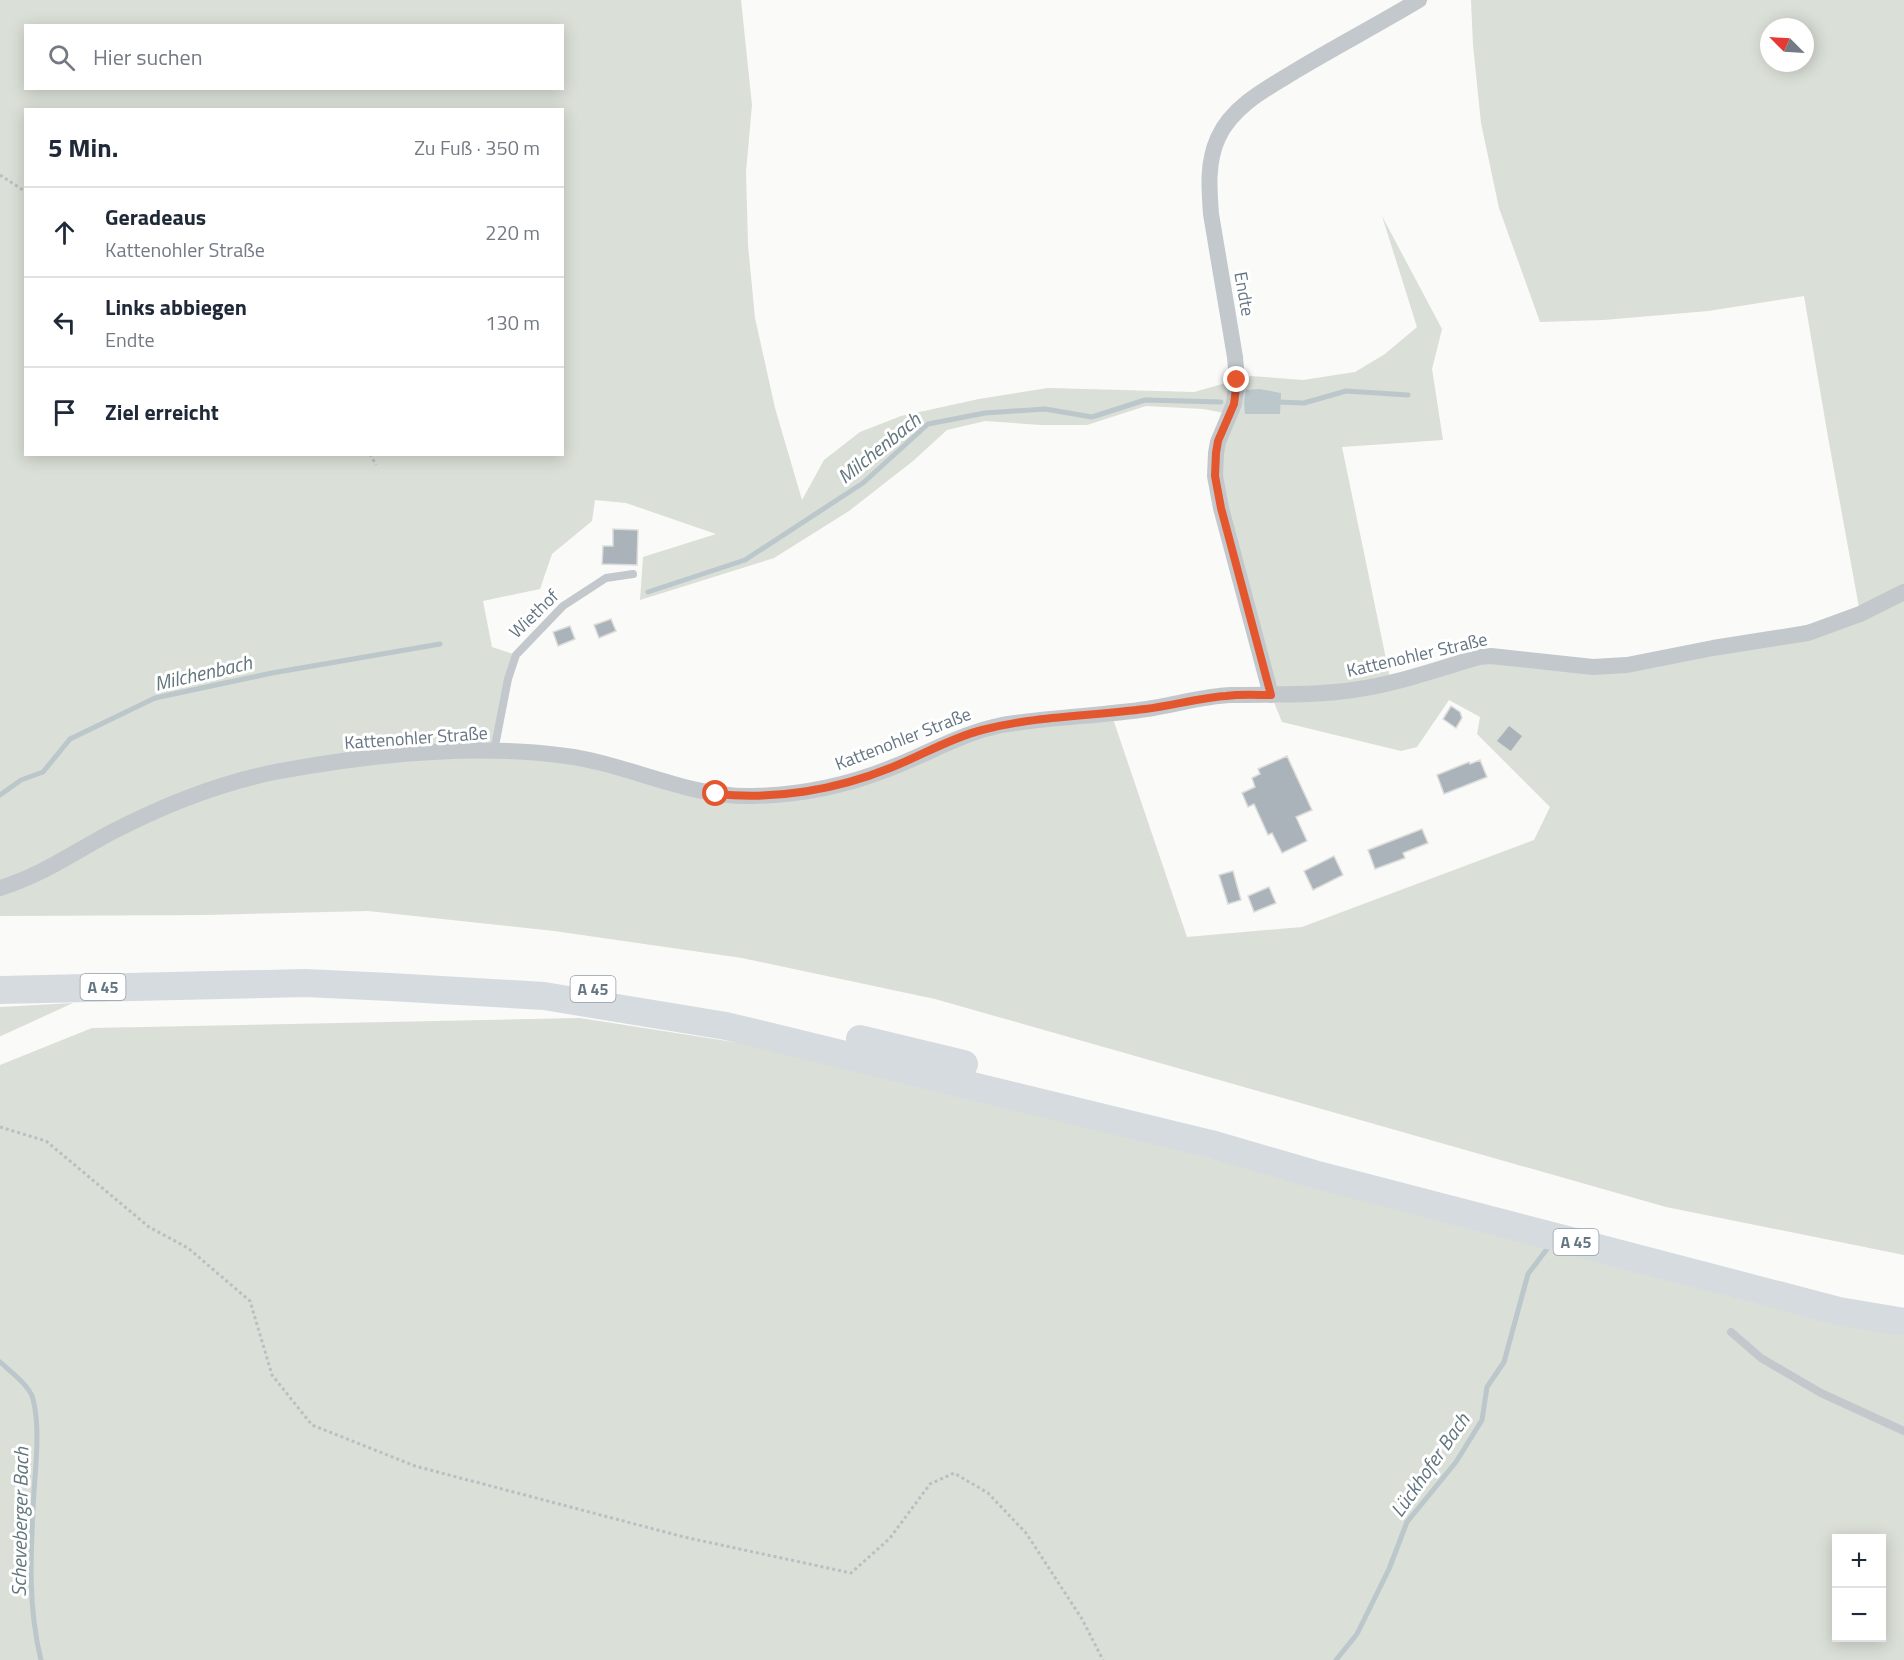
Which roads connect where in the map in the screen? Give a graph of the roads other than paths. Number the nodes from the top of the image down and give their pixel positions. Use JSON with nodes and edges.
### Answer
{"nodes":[{"id":1,"x":1419,"y":0,"type":"edge"},
{"id":2,"x":633,"y":574,"type":"dead end"},
{"id":3,"x":1904,"y":592,"type":"edge"},
{"id":4,"x":1271,"y":695,"type":"junction"},
{"id":5,"x":494,"y":751,"type":"junction"},
{"id":6,"x":0,"y":888,"type":"edge"},
{"id":7,"x":0,"y":977,"type":"edge"},
{"id":8,"x":0,"y":990,"type":"edge"},
{"id":9,"x":1316,"y":1167,"type":"junction"},
{"id":10,"x":1840,"y":1302,"type":"junction"},
{"id":11,"x":1904,"y":1306,"type":"edge"},
{"id":12,"x":1904,"y":1322,"type":"edge"},
{"id":13,"x":1731,"y":1332,"type":"dead end"},
{"id":14,"x":1904,"y":1431,"type":"edge"}],
"edges":[{"from":1,"to":4,"type":"street","name":"Endte"},
{"from":2,"to":5,"type":"lane","name":"Wiethof"},
{"from":3,"to":4,"type":"street","name":"Kattenohler Straße"},
{"from":4,"to":5,"type":"street","name":"Kattenohler Straße"},
{"from":5,"to":6,"type":"street","name":"Kattenohler Straße"},
{"from":7,"to":9,"type":"highway","number":"A 45"},
{"from":8,"to":9,"type":"highway","number":"A 45"},
{"from":9,"to":10,"type":"highway","number":"A 45"},
{"from":10,"to":11,"type":"highway","number":"A 45"},
{"from":10,"to":12,"type":"highway","number":"A 45"},
{"from":13,"to":14,"type":"lane"}]}
